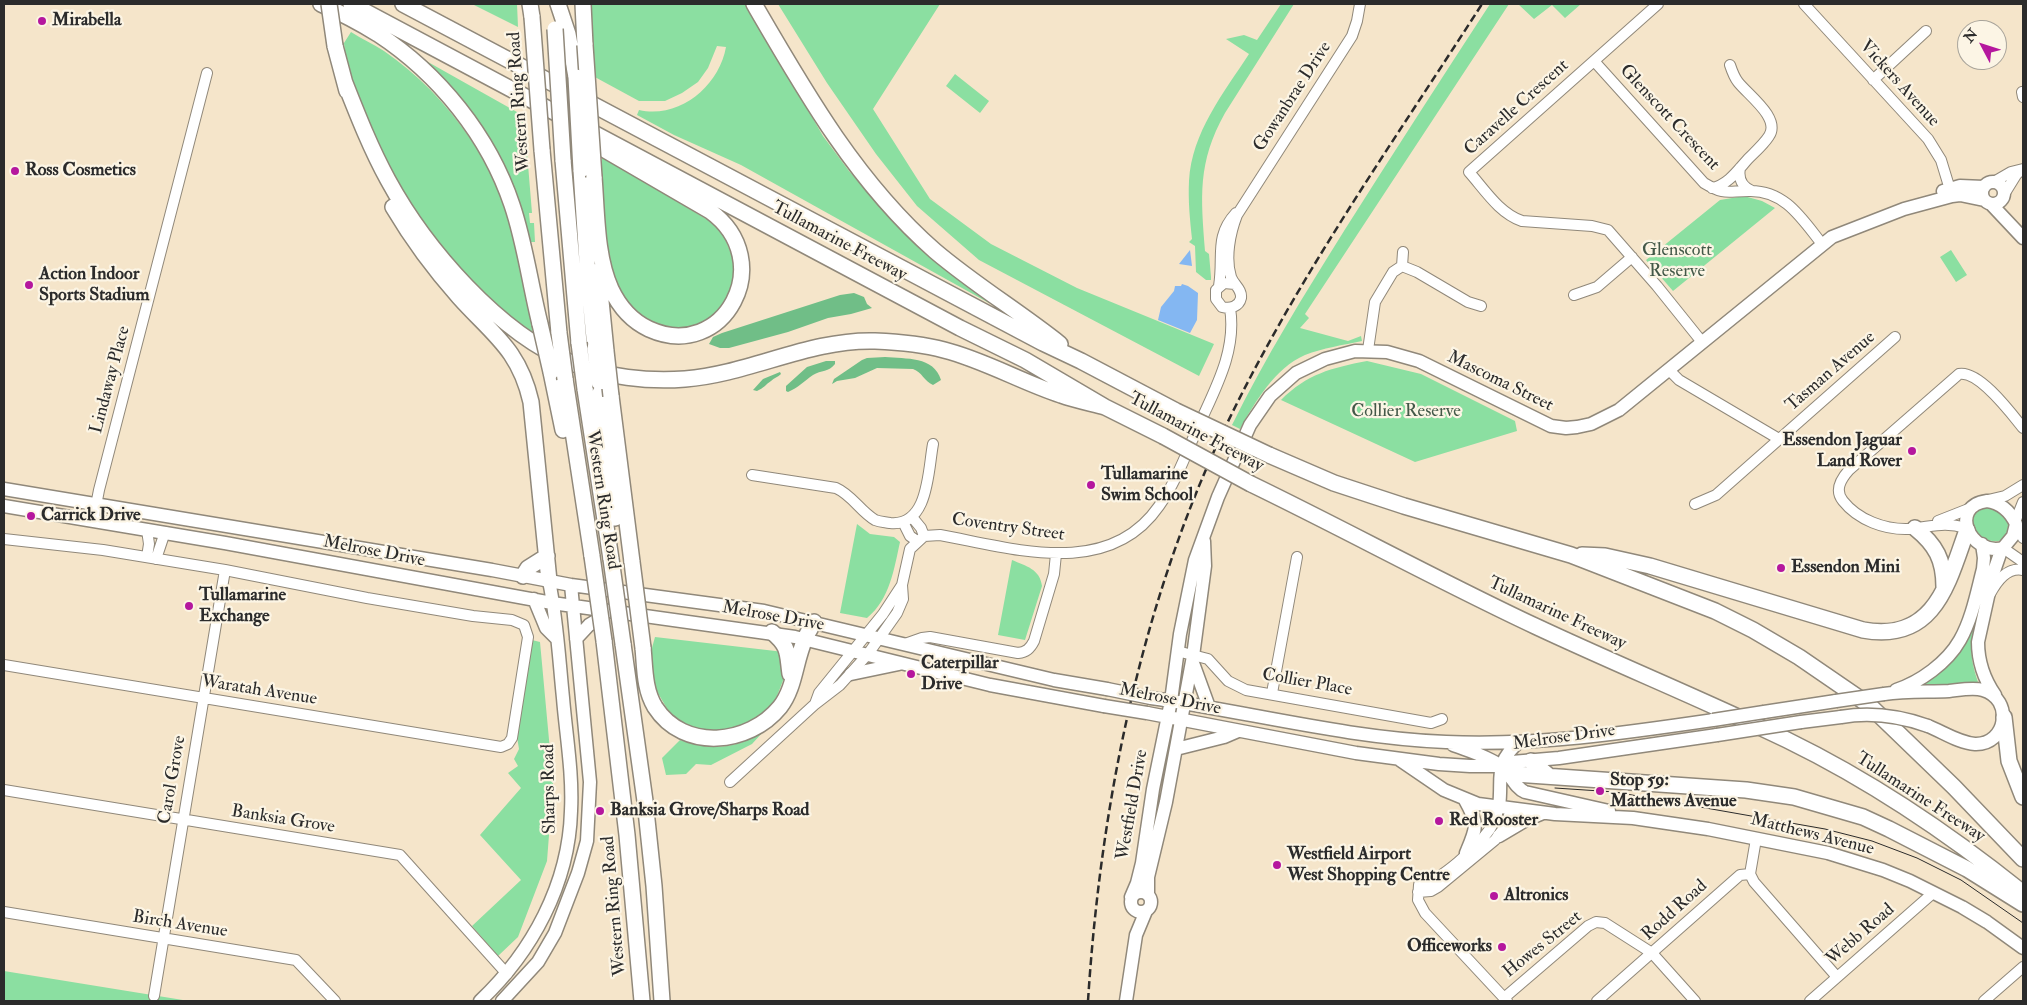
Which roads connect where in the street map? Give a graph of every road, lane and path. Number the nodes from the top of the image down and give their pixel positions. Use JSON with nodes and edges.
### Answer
{"nodes":[{"id":1,"x":321,"y":4,"type":"edge"},
{"id":2,"x":329,"y":4,"type":"edge"},
{"id":3,"x":403,"y":4,"type":"edge"},
{"id":4,"x":553,"y":4,"type":"edge"},
{"id":5,"x":558,"y":4,"type":"edge"},
{"id":6,"x":582,"y":4,"type":"edge"},
{"id":7,"x":754,"y":4,"type":"edge"},
{"id":8,"x":1360,"y":4,"type":"edge"},
{"id":9,"x":1658,"y":4,"type":"edge"},
{"id":10,"x":1804,"y":4,"type":"edge"},
{"id":11,"x":357,"y":7,"type":"edge"},
{"id":12,"x":531,"y":8,"type":"edge"},
{"id":13,"x":1926,"y":31,"type":"dead end"},
{"id":14,"x":1594,"y":61,"type":"junction"},
{"id":15,"x":1730,"y":65,"type":"dead end"},
{"id":16,"x":207,"y":73,"type":"dead end"},
{"id":17,"x":1873,"y":80,"type":"junction"},
{"id":18,"x":345,"y":82,"type":"junction"},
{"id":19,"x":1740,"y":168,"type":"junction"},
{"id":20,"x":2022,"y":170,"type":"edge"},
{"id":21,"x":587,"y":173,"type":"junction"},
{"id":22,"x":1988,"y":185,"type":"junction"},
{"id":23,"x":1712,"y":188,"type":"junction"},
{"id":24,"x":1752,"y":191,"type":"junction"},
{"id":25,"x":1951,"y":192,"type":"junction"},
{"id":26,"x":1995,"y":200,"type":"junction"},
{"id":27,"x":1244,"y":204,"type":"junction"},
{"id":28,"x":2023,"y":238,"type":"edge"},
{"id":29,"x":1822,"y":244,"type":"junction"},
{"id":30,"x":1403,"y":252,"type":"dead end"},
{"id":31,"x":1632,"y":257,"type":"junction"},
{"id":32,"x":1402,"y":266,"type":"junction"},
{"id":33,"x":1235,"y":284,"type":"junction"},
{"id":34,"x":1219,"y":286,"type":"junction"},
{"id":35,"x":1574,"y":295,"type":"dead end"},
{"id":36,"x":1481,"y":306,"type":"dead end"},
{"id":37,"x":1230,"y":308,"type":"junction"},
{"id":38,"x":1895,"y":337,"type":"dead end"},
{"id":39,"x":1702,"y":342,"type":"junction"},
{"id":40,"x":1368,"y":350,"type":"junction"},
{"id":41,"x":1081,"y":361,"type":"junction"},
{"id":42,"x":1669,"y":370,"type":"junction"},
{"id":43,"x":1105,"y":407,"type":"junction"},
{"id":44,"x":2023,"y":428,"type":"edge"},
{"id":45,"x":1779,"y":439,"type":"junction"},
{"id":46,"x":933,"y":444,"type":"dead end"},
{"id":47,"x":752,"y":475,"type":"dead end"},
{"id":48,"x":2023,"y":485,"type":"edge"},
{"id":49,"x":580,"y":487,"type":"junction"},
{"id":50,"x":4,"y":489,"type":"edge"},
{"id":51,"x":1987,"y":501,"type":"junction"},
{"id":52,"x":2023,"y":502,"type":"edge"},
{"id":53,"x":96,"y":504,"type":"junction"},
{"id":54,"x":1695,"y":504,"type":"dead end"},
{"id":55,"x":4,"y":506,"type":"edge"},
{"id":56,"x":1971,"y":508,"type":"junction"},
{"id":57,"x":908,"y":519,"type":"junction"},
{"id":58,"x":93,"y":521,"type":"junction"},
{"id":59,"x":2016,"y":523,"type":"junction"},
{"id":60,"x":1930,"y":525,"type":"junction"},
{"id":61,"x":1915,"y":528,"type":"junction"},
{"id":62,"x":1966,"y":529,"type":"junction"},
{"id":63,"x":147,"y":530,"type":"junction"},
{"id":64,"x":164,"y":532,"type":"junction"},
{"id":65,"x":1204,"y":534,"type":"junction"},
{"id":66,"x":2023,"y":538,"type":"edge"},
{"id":67,"x":4,"y":539,"type":"edge"},
{"id":68,"x":921,"y":539,"type":"junction"},
{"id":69,"x":311,"y":540,"type":"junction"},
{"id":70,"x":1982,"y":544,"type":"junction"},
{"id":71,"x":2003,"y":548,"type":"junction"},
{"id":72,"x":1056,"y":554,"type":"junction"},
{"id":73,"x":1571,"y":555,"type":"junction"},
{"id":74,"x":547,"y":556,"type":"junction"},
{"id":75,"x":1296,"y":557,"type":"dead end"},
{"id":76,"x":151,"y":558,"type":"junction"},
{"id":77,"x":308,"y":558,"type":"junction"},
{"id":78,"x":621,"y":560,"type":"junction"},
{"id":79,"x":2023,"y":562,"type":"edge"},
{"id":80,"x":225,"y":570,"type":"junction"},
{"id":81,"x":2023,"y":570,"type":"edge"},
{"id":82,"x":523,"y":576,"type":"junction"},
{"id":83,"x":549,"y":581,"type":"junction"},
{"id":84,"x":902,"y":584,"type":"junction"},
{"id":85,"x":571,"y":585,"type":"junction"},
{"id":86,"x":1944,"y":593,"type":"junction"},
{"id":87,"x":534,"y":600,"type":"junction"},
{"id":88,"x":1987,"y":600,"type":"junction"},
{"id":89,"x":552,"y":603,"type":"junction"},
{"id":90,"x":573,"y":606,"type":"junction"},
{"id":91,"x":604,"y":611,"type":"junction"},
{"id":92,"x":814,"y":622,"type":"junction"},
{"id":93,"x":772,"y":632,"type":"junction"},
{"id":94,"x":866,"y":634,"type":"junction"},
{"id":95,"x":557,"y":638,"type":"junction"},
{"id":96,"x":805,"y":638,"type":"junction"},
{"id":97,"x":881,"y":638,"type":"junction"},
{"id":98,"x":576,"y":639,"type":"junction"},
{"id":99,"x":905,"y":644,"type":"junction"},
{"id":100,"x":632,"y":646,"type":"junction"},
{"id":101,"x":853,"y":650,"type":"junction"},
{"id":102,"x":1177,"y":651,"type":"junction"},
{"id":103,"x":868,"y":654,"type":"junction"},
{"id":104,"x":1193,"y":658,"type":"junction"},
{"id":105,"x":904,"y":662,"type":"junction"},
{"id":106,"x":4,"y":665,"type":"edge"},
{"id":107,"x":851,"y":674,"type":"junction"},
{"id":108,"x":792,"y":683,"type":"junction"},
{"id":109,"x":1272,"y":693,"type":"junction"},
{"id":110,"x":1884,"y":694,"type":"junction"},
{"id":111,"x":204,"y":698,"type":"junction"},
{"id":112,"x":1171,"y":701,"type":"junction"},
{"id":113,"x":1184,"y":703,"type":"junction"},
{"id":114,"x":814,"y":705,"type":"junction"},
{"id":115,"x":1209,"y":707,"type":"junction"},
{"id":116,"x":2003,"y":710,"type":"junction"},
{"id":117,"x":1167,"y":717,"type":"junction"},
{"id":118,"x":1442,"y":719,"type":"dead end"},
{"id":119,"x":1182,"y":720,"type":"junction"},
{"id":120,"x":1238,"y":731,"type":"junction"},
{"id":121,"x":1535,"y":741,"type":"junction"},
{"id":122,"x":1445,"y":742,"type":"junction"},
{"id":123,"x":1519,"y":742,"type":"junction"},
{"id":124,"x":1176,"y":749,"type":"junction"},
{"id":125,"x":1400,"y":760,"type":"junction"},
{"id":126,"x":1501,"y":766,"type":"junction"},
{"id":127,"x":1530,"y":768,"type":"junction"},
{"id":128,"x":730,"y":782,"type":"dead end"},
{"id":129,"x":1518,"y":788,"type":"junction"},
{"id":130,"x":4,"y":790,"type":"edge"},
{"id":131,"x":2023,"y":797,"type":"edge"},
{"id":132,"x":1465,"y":800,"type":"junction"},
{"id":133,"x":1506,"y":807,"type":"junction"},
{"id":134,"x":1545,"y":813,"type":"junction"},
{"id":135,"x":1633,"y":818,"type":"junction"},
{"id":136,"x":183,"y":820,"type":"junction"},
{"id":137,"x":1499,"y":836,"type":"junction"},
{"id":138,"x":1756,"y":839,"type":"junction"},
{"id":139,"x":568,"y":848,"type":"junction"},
{"id":140,"x":584,"y":853,"type":"junction"},
{"id":141,"x":1466,"y":853,"type":"junction"},
{"id":142,"x":2023,"y":859,"type":"edge"},
{"id":143,"x":1750,"y":874,"type":"junction"},
{"id":144,"x":1424,"y":888,"type":"junction"},
{"id":145,"x":1933,"y":893,"type":"junction"},
{"id":146,"x":2023,"y":893,"type":"edge"},
{"id":147,"x":1148,"y":895,"type":"junction"},
{"id":148,"x":1131,"y":900,"type":"junction"},
{"id":149,"x":2023,"y":904,"type":"edge"},
{"id":150,"x":1146,"y":911,"type":"junction"},
{"id":151,"x":4,"y":912,"type":"edge"},
{"id":152,"x":1136,"y":935,"type":"junction"},
{"id":153,"x":164,"y":939,"type":"junction"},
{"id":154,"x":2023,"y":948,"type":"edge"},
{"id":155,"x":1652,"y":953,"type":"junction"},
{"id":156,"x":2023,"y":967,"type":"edge"},
{"id":157,"x":506,"y":974,"type":"junction"},
{"id":158,"x":1837,"y":977,"type":"junction"},
{"id":159,"x":154,"y":996,"type":"dead end"},
{"id":160,"x":1505,"y":1000,"type":"edge"},
{"id":161,"x":335,"y":1001,"type":"edge"},
{"id":162,"x":480,"y":1001,"type":"edge"},
{"id":163,"x":502,"y":1001,"type":"edge"},
{"id":164,"x":642,"y":1001,"type":"edge"},
{"id":165,"x":662,"y":1001,"type":"edge"},
{"id":166,"x":1126,"y":1001,"type":"edge"},
{"id":167,"x":1597,"y":1001,"type":"edge"},
{"id":168,"x":1695,"y":1001,"type":"edge"},
{"id":169,"x":1810,"y":1001,"type":"edge"},
{"id":170,"x":1984,"y":1001,"type":"edge"}],
"edges":[{"from":1,"to":49,"type":"highway","bridge":true},
{"from":2,"to":18,"type":"highway","bridge":true},
{"from":3,"to":41,"type":"highway","name":"Tullamarine Freeway"},
{"from":4,"to":78,"type":"highway","name":"Western Ring Road","bridge":true},
{"from":5,"to":21,"type":"highway","bridge":true},
{"from":6,"to":21,"type":"highway","bridge":true},
{"from":7,"to":41,"type":"highway"},
{"from":8,"to":27,"type":"street","name":"Gowanbrae Drive"},
{"from":9,"to":14,"type":"street","name":"Caravelle Crescent"},
{"from":10,"to":17,"type":"street","name":"Vickers Avenue"},
{"from":11,"to":21,"type":"highway"},
{"from":11,"to":43,"type":"highway","name":"Tullamarine Freeway"},
{"from":12,"to":49,"type":"highway","name":"Western Ring Road","bridge":true},
{"from":13,"to":17,"type":"street"},
{"from":14,"to":23,"type":"street","name":"Glenscott Crescent"},
{"from":14,"to":31,"type":"street","name":"Caravelle Crescent"},
{"from":15,"to":19,"type":"street"},
{"from":16,"to":53,"type":"street","name":"Lindaway Place"},
{"from":17,"to":25,"type":"street","name":"Vickers Avenue"},
{"from":18,"to":43,"type":"highway"},
{"from":18,"to":74,"type":"highway"},
{"from":19,"to":23,"type":"street"},
{"from":19,"to":24,"type":"street"},
{"from":20,"to":22,"type":"street"},
{"from":20,"to":26,"type":"street"},
{"from":21,"to":78,"type":"highway","bridge":true},
{"from":22,"to":25,"type":"main road","name":"Mascoma Street"},
{"from":22,"to":26,"type":"main road"},
{"from":22,"to":26,"type":"main road"},
{"from":23,"to":24,"type":"street","name":"Glenscott Crescent"},
{"from":24,"to":29,"type":"street","name":"Glenscott Crescent"},
{"from":25,"to":26,"type":"main road","name":"Mascoma Street"},
{"from":25,"to":29,"type":"main road","name":"Mascoma Street"},
{"from":26,"to":28,"type":"main road"},
{"from":27,"to":33,"type":"street","name":"Gowanbrae Drive"},
{"from":27,"to":34,"type":"street","name":"Gowanbrae Drive"},
{"from":29,"to":39,"type":"main road","name":"Mascoma Street"},
{"from":30,"to":32,"type":"street"},
{"from":31,"to":35,"type":"street"},
{"from":31,"to":39,"type":"street","name":"Caravelle Crescent"},
{"from":32,"to":36,"type":"street"},
{"from":32,"to":40,"type":"street"},
{"from":33,"to":34,"type":"street"},
{"from":33,"to":37,"type":"street"},
{"from":34,"to":37,"type":"street"},
{"from":37,"to":72,"type":"street","name":"Coventry Street"},
{"from":38,"to":45,"type":"street","name":"Tasman Avenue"},
{"from":39,"to":42,"type":"main road","name":"Mascoma Street"},
{"from":40,"to":42,"type":"main road","name":"Mascoma Street"},
{"from":40,"to":65,"type":"main road","name":"Mascoma Street"},
{"from":41,"to":73,"type":"highway","name":"Tullamarine Freeway","bridge":true},
{"from":42,"to":45,"type":"street"},
{"from":43,"to":146,"type":"highway","name":"Tullamarine Freeway","bridge":true},
{"from":44,"to":61,"type":"street"},
{"from":45,"to":54,"type":"street","name":"Tasman Avenue"},
{"from":46,"to":57,"type":"street"},
{"from":47,"to":57,"type":"street"},
{"from":48,"to":51,"type":"street"},
{"from":49,"to":164,"type":"highway","name":"Western Ring Road","bridge":true},
{"from":50,"to":53,"type":"main road","name":"Melrose Drive"},
{"from":51,"to":56,"type":"main road"},
{"from":51,"to":59,"type":"main road"},
{"from":52,"to":59,"type":"street"},
{"from":53,"to":58,"type":"street","name":"Lindaway Place"},
{"from":53,"to":69,"type":"main road","name":"Melrose Drive"},
{"from":55,"to":58,"type":"main road","name":"Melrose Drive"},
{"from":56,"to":60,"type":"street"},
{"from":56,"to":62,"type":"main road"},
{"from":57,"to":68,"type":"street"},
{"from":58,"to":63,"type":"main road","name":"Melrose Drive"},
{"from":59,"to":66,"type":"street"},
{"from":59,"to":71,"type":"main road"},
{"from":60,"to":61,"type":"street"},
{"from":60,"to":62,"type":"street"},
{"from":61,"to":86,"type":"highway"},
{"from":62,"to":70,"type":"main road"},
{"from":62,"to":86,"type":"highway"},
{"from":63,"to":64,"type":"main road","name":"Melrose Drive"},
{"from":63,"to":76,"type":"street"},
{"from":64,"to":76,"type":"street"},
{"from":64,"to":77,"type":"main road","name":"Melrose Drive"},
{"from":65,"to":102,"type":"main road","name":"Mascoma Street"},
{"from":65,"to":104,"type":"main road","name":"Mascoma Street"},
{"from":67,"to":76,"type":"street"},
{"from":68,"to":72,"type":"street","name":"Coventry Street"},
{"from":68,"to":84,"type":"street"},
{"from":69,"to":77,"type":"main road"},
{"from":69,"to":82,"type":"main road","name":"Melrose Drive"},
{"from":70,"to":71,"type":"main road"},
{"from":70,"to":110,"type":"main road"},
{"from":71,"to":79,"type":"street"},
{"from":71,"to":88,"type":"main road"},
{"from":72,"to":99,"type":"street"},
{"from":73,"to":86,"type":"highway"},
{"from":73,"to":142,"type":"highway","name":"Tullamarine Freeway"},
{"from":74,"to":82,"type":"highway"},
{"from":74,"to":83,"type":"highway"},
{"from":75,"to":109,"type":"street"},
{"from":76,"to":80,"type":"street"},
{"from":77,"to":87,"type":"main road","name":"Melrose Drive"},
{"from":78,"to":100,"type":"highway","name":"Western Ring Road","bridge":true},
{"from":78,"to":100,"type":"highway","bridge":true},
{"from":80,"to":111,"type":"street","name":"Carol Grove"},
{"from":80,"to":111,"type":"street","name":"Waratah Avenue"},
{"from":81,"to":88,"type":"street"},
{"from":82,"to":83,"type":"main road","name":"Melrose Drive"},
{"from":83,"to":85,"type":"main road","name":"Melrose Drive"},
{"from":83,"to":89,"type":"main road","name":"Sharps Road"},
{"from":84,"to":94,"type":"street"},
{"from":84,"to":97,"type":"street"},
{"from":85,"to":90,"type":"main road","name":"Sharps Road"},
{"from":85,"to":92,"type":"main road","name":"Melrose Drive"},
{"from":87,"to":89,"type":"main road","name":"Melrose Drive"},
{"from":87,"to":95,"type":"main road"},
{"from":88,"to":116,"type":"main road"},
{"from":89,"to":90,"type":"main road","name":"Melrose Drive"},
{"from":89,"to":95,"type":"main road","name":"Sharps Road"},
{"from":90,"to":91,"type":"main road","name":"Melrose Drive"},
{"from":90,"to":98,"type":"main road","name":"Sharps Road"},
{"from":91,"to":93,"type":"main road","name":"Melrose Drive"},
{"from":91,"to":98,"type":"main road"},
{"from":92,"to":94,"type":"main road","name":"Melrose Drive"},
{"from":92,"to":96,"type":"highway"},
{"from":93,"to":96,"type":"main road","name":"Melrose Drive"},
{"from":93,"to":108,"type":"highway"},
{"from":94,"to":97,"type":"main road","name":"Melrose Drive"},
{"from":94,"to":101,"type":"street"},
{"from":95,"to":139,"type":"main road","name":"Sharps Road"},
{"from":96,"to":101,"type":"main road","name":"Melrose Drive"},
{"from":96,"to":108,"type":"highway"},
{"from":97,"to":99,"type":"main road","name":"Melrose Drive"},
{"from":97,"to":103,"type":"street"},
{"from":98,"to":140,"type":"main road","name":"Sharps Road"},
{"from":99,"to":112,"type":"main road","name":"Melrose Drive","bridge":true},
{"from":100,"to":108,"type":"highway"},
{"from":100,"to":165,"type":"highway","name":"Western Ring Road"},
{"from":101,"to":103,"type":"main road","name":"Melrose Drive"},
{"from":101,"to":114,"type":"street"},
{"from":102,"to":104,"type":"street","name":"Collier Place"},
{"from":102,"to":112,"type":"main road","name":"Mascoma Street"},
{"from":103,"to":105,"type":"main road","name":"Melrose Drive"},
{"from":103,"to":107,"type":"street"},
{"from":104,"to":109,"type":"street","name":"Collier Place"},
{"from":104,"to":113,"type":"main road","name":"Mascoma Street"},
{"from":104,"to":115,"type":"main road"},
{"from":105,"to":107,"type":"main road"},
{"from":105,"to":117,"type":"main road","name":"Melrose Drive","bridge":true},
{"from":106,"to":111,"type":"street","name":"Waratah Avenue"},
{"from":107,"to":114,"type":"street"},
{"from":109,"to":118,"type":"street","name":"Collier Place"},
{"from":110,"to":116,"type":"main road","name":"Melrose Drive"},
{"from":110,"to":121,"type":"main road","name":"Melrose Drive","bridge":true},
{"from":111,"to":136,"type":"street","name":"Carol Grove"},
{"from":112,"to":113,"type":"main road","name":"Melrose Drive"},
{"from":112,"to":117,"type":"main road","name":"Mascoma Street"},
{"from":113,"to":115,"type":"main road","name":"Melrose Drive"},
{"from":113,"to":119,"type":"main road","name":"Mascoma Street"},
{"from":114,"to":128,"type":"street"},
{"from":115,"to":122,"type":"main road","name":"Melrose Drive"},
{"from":116,"to":127,"type":"main road","name":"Melrose Drive","bridge":true},
{"from":116,"to":131,"type":"highway"},
{"from":117,"to":119,"type":"main road","name":"Melrose Drive"},
{"from":117,"to":148,"type":"main road","name":"Westfield Drive"},
{"from":119,"to":120,"type":"main road","name":"Melrose Drive"},
{"from":119,"to":124,"type":"main road","name":"Westfield Drive"},
{"from":120,"to":124,"type":"main road"},
{"from":120,"to":125,"type":"main road","name":"Melrose Drive"},
{"from":121,"to":123,"type":"main road","name":"Melrose Drive"},
{"from":121,"to":127,"type":"main road"},
{"from":122,"to":123,"type":"main road","name":"Melrose Drive"},
{"from":122,"to":126,"type":"main road"},
{"from":123,"to":126,"type":"main road"},
{"from":124,"to":147,"type":"main road","name":"Westfield Drive"},
{"from":125,"to":126,"type":"main road","name":"Melrose Drive"},
{"from":125,"to":132,"type":"main road","name":"Matthews Avenue"},
{"from":126,"to":127,"type":"highway"},
{"from":126,"to":129,"type":"main road"},
{"from":126,"to":133,"type":"main road"},
{"from":127,"to":129,"type":"highway"},
{"from":127,"to":149,"type":"highway"},
{"from":129,"to":133,"type":"main road"},
{"from":129,"to":135,"type":"main road","name":"Matthews Avenue"},
{"from":130,"to":136,"type":"street","name":"Banksia Grove"},
{"from":132,"to":133,"type":"main road","name":"Matthews Avenue"},
{"from":132,"to":141,"type":"main road"},
{"from":133,"to":134,"type":"main road","name":"Matthews Avenue"},
{"from":133,"to":137,"type":"street"},
{"from":133,"to":141,"type":"street"},
{"from":134,"to":135,"type":"main road","name":"Matthews Avenue"},
{"from":134,"to":137,"type":"main road"},
{"from":135,"to":138,"type":"main road","name":"Matthews Avenue"},
{"from":136,"to":153,"type":"street","name":"Carol Grove"},
{"from":136,"to":157,"type":"street","name":"Banksia Grove"},
{"from":137,"to":144,"type":"street"},
{"from":138,"to":143,"type":"street"},
{"from":138,"to":145,"type":"main road","name":"Matthews Avenue"},
{"from":139,"to":140,"type":"main road"},
{"from":139,"to":157,"type":"main road","name":"Sharps Road"},
{"from":140,"to":163,"type":"main road","name":"Sharps Road"},
{"from":141,"to":144,"type":"street"},
{"from":143,"to":155,"type":"street","name":"Rodd Road"},
{"from":143,"to":158,"type":"street"},
{"from":144,"to":160,"type":"street"},
{"from":145,"to":154,"type":"main road","name":"Matthews Avenue"},
{"from":145,"to":158,"type":"street","name":"Webb Road"},
{"from":147,"to":148,"type":"main road"},
{"from":147,"to":150,"type":"main road"},
{"from":148,"to":150,"type":"main road"},
{"from":148,"to":152,"type":"main road"},
{"from":150,"to":152,"type":"main road"},
{"from":151,"to":153,"type":"street","name":"Birch Avenue"},
{"from":152,"to":166,"type":"main road"},
{"from":153,"to":159,"type":"street","name":"Carol Grove"},
{"from":153,"to":161,"type":"street","name":"Birch Avenue"},
{"from":155,"to":160,"type":"street","name":"Howes Street"},
{"from":155,"to":167,"type":"street","name":"Rodd Road"},
{"from":155,"to":168,"type":"street","name":"Howes Street"},
{"from":156,"to":170,"type":"street"},
{"from":157,"to":162,"type":"main road","name":"Sharps Road"},
{"from":158,"to":169,"type":"street","name":"Webb Road"}]}
